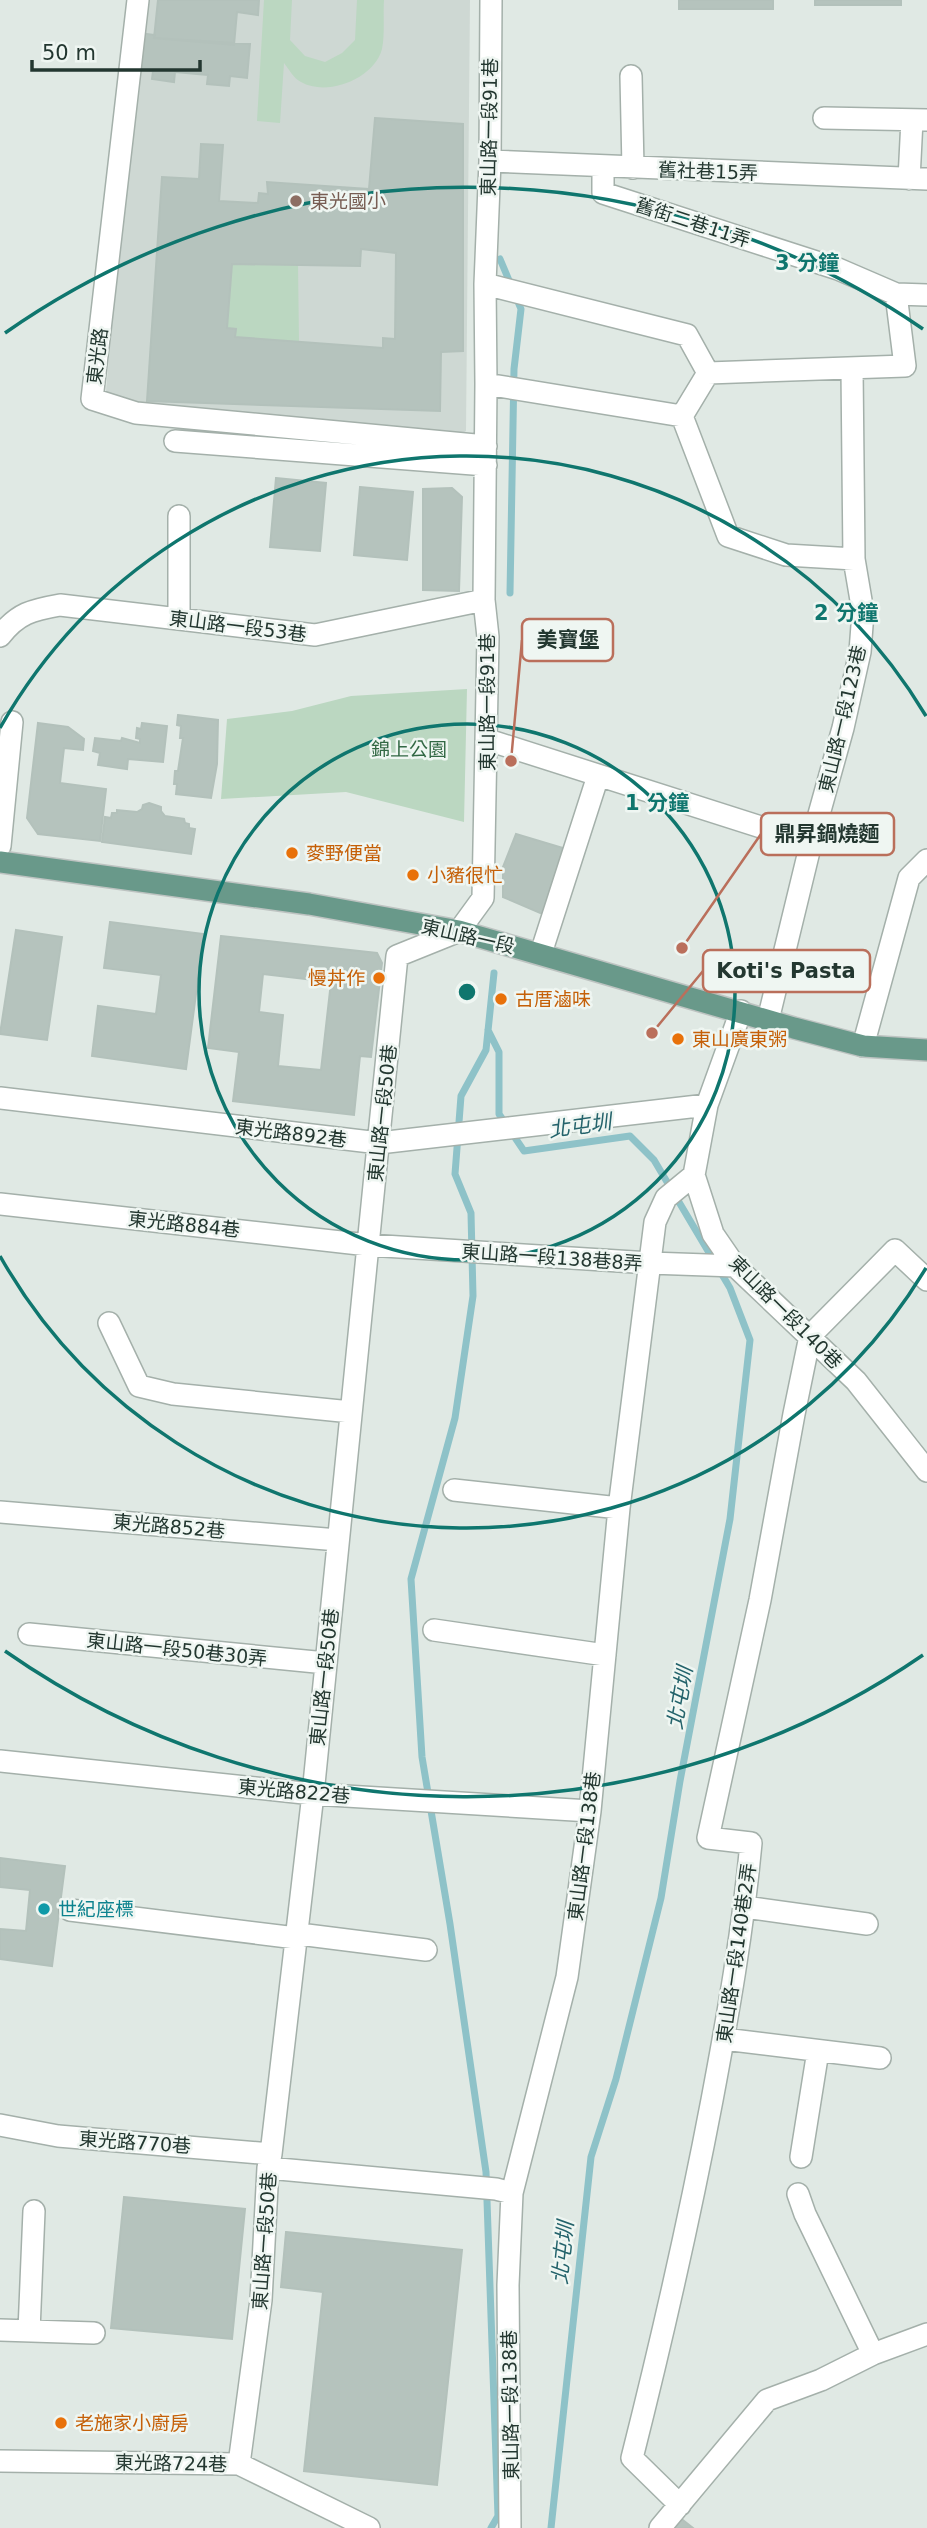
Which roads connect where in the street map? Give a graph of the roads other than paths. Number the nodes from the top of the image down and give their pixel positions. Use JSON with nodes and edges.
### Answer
{"nodes":[{"id":1,"x":138,"y":0,"type":"edge"},
{"id":2,"x":491,"y":0,"type":"edge"},
{"id":3,"x":631,"y":76,"type":"dead end"},
{"id":4,"x":824,"y":118,"type":"dead end"},
{"id":5,"x":919,"y":120,"type":"edge"},
{"id":6,"x":490,"y":161,"type":"junction"},
{"id":7,"x":603,"y":166,"type":"junction"},
{"id":8,"x":633,"y":168,"type":"junction"},
{"id":9,"x":918,"y":179,"type":"edge"},
{"id":10,"x":485,"y":284,"type":"junction"},
{"id":11,"x":896,"y":294,"type":"junction"},
{"id":12,"x":927,"y":295,"type":"edge"},
{"id":13,"x":852,"y":369,"type":"junction"},
{"id":14,"x":708,"y":373,"type":"junction"},
{"id":15,"x":486,"y":384,"type":"junction"},
{"id":16,"x":682,"y":416,"type":"junction"},
{"id":17,"x":175,"y":441,"type":"dead end"},
{"id":18,"x":486,"y":456,"type":"junction"},
{"id":19,"x":179,"y":516,"type":"dead end"},
{"id":20,"x":854,"y":559,"type":"junction"},
{"id":21,"x":484,"y":600,"type":"junction"},
{"id":22,"x":179,"y":619,"type":"junction"},
{"id":23,"x":0,"y":636,"type":"edge"},
{"id":24,"x":12,"y":722,"type":"dead end"},
{"id":25,"x":488,"y":740,"type":"junction"},
{"id":26,"x":598,"y":776,"type":"junction"},
{"id":27,"x":811,"y":843,"type":"junction"},
{"id":28,"x":0,"y":846,"type":"edge"},
{"id":29,"x":927,"y":860,"type":"edge"},
{"id":30,"x":0,"y":862,"type":"edge"},
{"id":31,"x":458,"y":931,"type":"junction"},
{"id":32,"x":541,"y":953,"type":"junction"},
{"id":33,"x":741,"y":1011,"type":"junction"},
{"id":34,"x":768,"y":1020,"type":"junction"},
{"id":35,"x":863,"y":1045,"type":"junction"},
{"id":36,"x":927,"y":1050,"type":"edge"},
{"id":37,"x":0,"y":1098,"type":"edge"},
{"id":38,"x":707,"y":1105,"type":"junction"},
{"id":39,"x":379,"y":1143,"type":"junction"},
{"id":40,"x":694,"y":1175,"type":"junction"},
{"id":41,"x":0,"y":1204,"type":"edge"},
{"id":42,"x":368,"y":1245,"type":"junction"},
{"id":43,"x":650,"y":1263,"type":"junction"},
{"id":44,"x":736,"y":1266,"type":"junction"},
{"id":45,"x":927,"y":1280,"type":"edge"},
{"id":46,"x":109,"y":1323,"type":"dead end"},
{"id":47,"x":810,"y":1336,"type":"junction"},
{"id":48,"x":351,"y":1412,"type":"junction"},
{"id":49,"x":927,"y":1471,"type":"edge"},
{"id":50,"x":454,"y":1490,"type":"dead end"},
{"id":51,"x":619,"y":1508,"type":"junction"},
{"id":52,"x":0,"y":1512,"type":"edge"},
{"id":53,"x":338,"y":1540,"type":"junction"},
{"id":54,"x":434,"y":1630,"type":"dead end"},
{"id":55,"x":29,"y":1634,"type":"dead end"},
{"id":56,"x":605,"y":1655,"type":"junction"},
{"id":57,"x":326,"y":1663,"type":"junction"},
{"id":58,"x":0,"y":1761,"type":"edge"},
{"id":59,"x":313,"y":1794,"type":"junction"},
{"id":60,"x":590,"y":1811,"type":"junction"},
{"id":61,"x":745,"y":1907,"type":"junction"},
{"id":62,"x":70,"y":1909,"type":"dead end"},
{"id":63,"x":867,"y":1924,"type":"dead end"},
{"id":64,"x":296,"y":1938,"type":"junction"},
{"id":65,"x":426,"y":1950,"type":"dead end"},
{"id":66,"x":723,"y":2039,"type":"junction"},
{"id":67,"x":818,"y":2051,"type":"junction"},
{"id":68,"x":880,"y":2058,"type":"dead end"},
{"id":69,"x":0,"y":2126,"type":"edge"},
{"id":70,"x":801,"y":2157,"type":"dead end"},
{"id":71,"x":270,"y":2161,"type":"junction"},
{"id":72,"x":495,"y":2190,"type":"junction"},
{"id":73,"x":798,"y":2194,"type":"dead end"},
{"id":74,"x":34,"y":2211,"type":"dead end"},
{"id":75,"x":0,"y":2330,"type":"edge"},
{"id":76,"x":29,"y":2331,"type":"junction"},
{"id":77,"x":94,"y":2333,"type":"dead end"},
{"id":78,"x":927,"y":2333,"type":"edge"},
{"id":79,"x":873,"y":2354,"type":"junction"},
{"id":80,"x":0,"y":2462,"type":"edge"},
{"id":81,"x":239,"y":2464,"type":"junction"},
{"id":82,"x":680,"y":2505,"type":"junction"},
{"id":83,"x":369,"y":2528,"type":"edge"},
{"id":84,"x":510,"y":2528,"type":"edge"},
{"id":85,"x":660,"y":2528,"type":"edge"}],
"edges":[{"from":1,"to":18,"type":"street","name":"東光路"},
{"from":2,"to":6,"type":"street","name":"東山路一段91巷"},
{"from":3,"to":8,"type":"street"},
{"from":4,"to":5,"type":"street"},
{"from":5,"to":9,"type":"street"},
{"from":6,"to":7,"type":"street","name":"舊社巷15弄"},
{"from":6,"to":10,"type":"street","name":"東山路一段91巷"},
{"from":7,"to":8,"type":"street","name":"舊社巷15弄"},
{"from":7,"to":11,"type":"street","name":"舊街二巷11弄"},
{"from":8,"to":9,"type":"street","name":"舊社巷15弄"},
{"from":10,"to":14,"type":"street"},
{"from":10,"to":15,"type":"street","name":"東山路一段91巷"},
{"from":11,"to":12,"type":"street","name":"舊街二巷11弄"},
{"from":11,"to":13,"type":"street"},
{"from":13,"to":14,"type":"street"},
{"from":13,"to":20,"type":"street","name":"東山路一段123巷"},
{"from":14,"to":16,"type":"street"},
{"from":15,"to":16,"type":"street"},
{"from":15,"to":18,"type":"street","name":"東山路一段91巷"},
{"from":16,"to":20,"type":"street"},
{"from":17,"to":18,"type":"street"},
{"from":18,"to":21,"type":"street","name":"東山路一段91巷"},
{"from":19,"to":22,"type":"street"},
{"from":20,"to":27,"type":"street","name":"東山路一段123巷"},
{"from":21,"to":22,"type":"street","name":"東山路一段53巷"},
{"from":21,"to":25,"type":"street","name":"東山路一段91巷"},
{"from":22,"to":23,"type":"street","name":"東山路一段53巷"},
{"from":24,"to":28,"type":"street"},
{"from":25,"to":26,"type":"street"},
{"from":25,"to":31,"type":"street","name":"東山路一段91巷"},
{"from":26,"to":27,"type":"street"},
{"from":26,"to":32,"type":"street"},
{"from":27,"to":34,"type":"street","name":"東山路一段123巷"},
{"from":29,"to":35,"type":"street"},
{"from":30,"to":31,"type":"main road","name":"東山路一段"},
{"from":31,"to":32,"type":"main road","name":"東山路一段"},
{"from":31,"to":39,"type":"street","name":"東山路一段50巷"},
{"from":32,"to":33,"type":"main road","name":"東山路一段"},
{"from":33,"to":34,"type":"main road","name":"東山路一段"},
{"from":33,"to":38,"type":"street","name":"東山路一段140巷"},
{"from":34,"to":35,"type":"main road","name":"東山路一段"},
{"from":35,"to":36,"type":"main road","name":"東山路一段"},
{"from":37,"to":39,"type":"street","name":"東光路892巷"},
{"from":38,"to":39,"type":"street","name":"東光路892巷"},
{"from":38,"to":40,"type":"street","name":"東山路一段140巷"},
{"from":39,"to":42,"type":"street","name":"東山路一段50巷"},
{"from":40,"to":43,"type":"street","name":"東山路一段138巷"},
{"from":40,"to":44,"type":"street","name":"東山路一段140巷"},
{"from":41,"to":42,"type":"street","name":"東光路884巷"},
{"from":42,"to":43,"type":"street","name":"東山路一段138巷8弄"},
{"from":42,"to":48,"type":"street","name":"東山路一段50巷"},
{"from":43,"to":44,"type":"street","name":"東山路一段138巷8弄"},
{"from":43,"to":51,"type":"street","name":"東山路一段138巷"},
{"from":44,"to":47,"type":"street","name":"東山路一段140巷"},
{"from":45,"to":47,"type":"street"},
{"from":46,"to":48,"type":"street"},
{"from":47,"to":49,"type":"street","name":"東山路一段140巷"},
{"from":47,"to":61,"type":"street","name":"東山路一段140巷2弄"},
{"from":48,"to":53,"type":"street","name":"東山路一段50巷"},
{"from":50,"to":51,"type":"street"},
{"from":51,"to":56,"type":"street","name":"東山路一段138巷"},
{"from":52,"to":53,"type":"street","name":"東光路852巷"},
{"from":53,"to":57,"type":"street","name":"東山路一段50巷"},
{"from":54,"to":56,"type":"street"},
{"from":55,"to":57,"type":"street","name":"東山路一段50巷30弄"},
{"from":56,"to":60,"type":"street","name":"東山路一段138巷"},
{"from":57,"to":59,"type":"street","name":"東山路一段50巷"},
{"from":58,"to":59,"type":"street","name":"東光路822巷"},
{"from":59,"to":60,"type":"street","name":"東光路822巷"},
{"from":59,"to":64,"type":"street","name":"東山路一段50巷"},
{"from":60,"to":72,"type":"street","name":"東山路一段138巷"},
{"from":61,"to":63,"type":"street"},
{"from":61,"to":66,"type":"street","name":"東山路一段140巷2弄"},
{"from":62,"to":64,"type":"street"},
{"from":64,"to":65,"type":"street"},
{"from":64,"to":71,"type":"street","name":"東山路一段50巷"},
{"from":66,"to":67,"type":"street"},
{"from":66,"to":82,"type":"street","name":"東山路一段140巷2弄"},
{"from":67,"to":68,"type":"street"},
{"from":67,"to":70,"type":"street"},
{"from":69,"to":71,"type":"street","name":"東光路770巷"},
{"from":71,"to":72,"type":"street","name":"東光路770巷"},
{"from":71,"to":81,"type":"street","name":"東山路一段50巷"},
{"from":72,"to":84,"type":"street","name":"東山路一段138巷"},
{"from":73,"to":79,"type":"street"},
{"from":74,"to":76,"type":"street"},
{"from":75,"to":76,"type":"street"},
{"from":76,"to":77,"type":"street"},
{"from":78,"to":79,"type":"street"},
{"from":79,"to":82,"type":"street"},
{"from":80,"to":81,"type":"street","name":"東光路724巷"},
{"from":81,"to":83,"type":"street","name":"東光路724巷"},
{"from":82,"to":85,"type":"street"}]}
